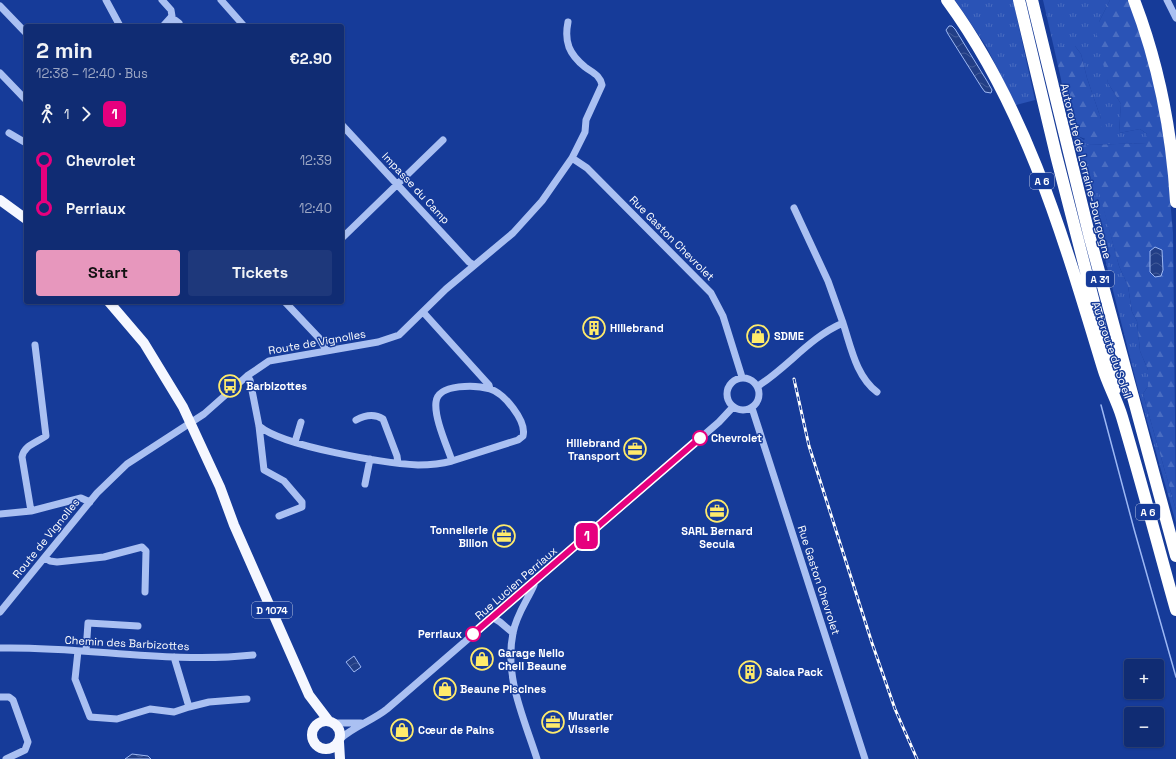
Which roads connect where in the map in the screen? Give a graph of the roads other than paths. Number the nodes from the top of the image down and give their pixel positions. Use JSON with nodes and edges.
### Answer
{"nodes":[{"id":1,"x":106,"y":0,"type":"edge"},
{"id":2,"x":162,"y":0,"type":"edge"},
{"id":3,"x":221,"y":0,"type":"edge"},
{"id":4,"x":947,"y":0,"type":"edge"},
{"id":5,"x":1019,"y":0,"type":"edge"},
{"id":6,"x":1032,"y":0,"type":"edge"},
{"id":7,"x":1134,"y":0,"type":"edge"},
{"id":8,"x":1167,"y":0,"type":"edge"},
{"id":9,"x":0,"y":6,"type":"edge"},
{"id":10,"x":1176,"y":18,"type":"edge"},
{"id":11,"x":170,"y":20,"type":"junction"},
{"id":12,"x":568,"y":22,"type":"dead end"},
{"id":13,"x":179,"y":23,"type":"dead end"},
{"id":14,"x":119,"y":24,"type":"edge"},
{"id":15,"x":165,"y":24,"type":"edge"},
{"id":16,"x":242,"y":24,"type":"edge"},
{"id":17,"x":24,"y":31,"type":"edge"},
{"id":18,"x":0,"y":73,"type":"edge"},
{"id":19,"x":24,"y":98,"type":"edge"},
{"id":20,"x":344,"y":127,"type":"edge"},
{"id":21,"x":9,"y":133,"type":"dead end"},
{"id":22,"x":443,"y":140,"type":"dead end"},
{"id":23,"x":24,"y":142,"type":"edge"},
{"id":24,"x":571,"y":160,"type":"junction"},
{"id":25,"x":398,"y":184,"type":"junction"},
{"id":26,"x":0,"y":200,"type":"edge"},
{"id":27,"x":1176,"y":202,"type":"edge"},
{"id":28,"x":794,"y":208,"type":"dead end"},
{"id":29,"x":24,"y":218,"type":"edge"},
{"id":30,"x":344,"y":236,"type":"edge"},
{"id":31,"x":474,"y":265,"type":"junction"},
{"id":32,"x":111,"y":304,"type":"edge"},
{"id":33,"x":287,"y":304,"type":"edge"},
{"id":34,"x":423,"y":312,"type":"junction"},
{"id":35,"x":843,"y":323,"type":"junction"},
{"id":36,"x":35,"y":345,"type":"dead end"},
{"id":37,"x":326,"y":350,"type":"junction"},
{"id":38,"x":247,"y":376,"type":"junction"},
{"id":39,"x":742,"y":377,"type":"junction"},
{"id":40,"x":758,"y":386,"type":"junction"},
{"id":41,"x":490,"y":389,"type":"junction"},
{"id":42,"x":878,"y":392,"type":"dead end"},
{"id":43,"x":733,"y":407,"type":"junction"},
{"id":44,"x":752,"y":408,"type":"junction"},
{"id":45,"x":1121,"y":415,"type":"junction"},
{"id":46,"x":356,"y":420,"type":"dead end"},
{"id":47,"x":301,"y":422,"type":"dead end"},
{"id":48,"x":188,"y":425,"type":"junction"},
{"id":49,"x":259,"y":426,"type":"junction"},
{"id":50,"x":295,"y":442,"type":"junction"},
{"id":51,"x":370,"y":459,"type":"junction"},
{"id":52,"x":452,"y":461,"type":"junction"},
{"id":53,"x":398,"y":463,"type":"junction"},
{"id":54,"x":365,"y":484,"type":"dead end"},
{"id":55,"x":90,"y":502,"type":"junction"},
{"id":56,"x":31,"y":511,"type":"junction"},
{"id":57,"x":0,"y":514,"type":"edge"},
{"id":58,"x":279,"y":516,"type":"dead end"},
{"id":59,"x":1176,"y":556,"type":"edge"},
{"id":60,"x":45,"y":558,"type":"junction"},
{"id":61,"x":532,"y":583,"type":"junction"},
{"id":62,"x":145,"y":592,"type":"dead end"},
{"id":63,"x":1176,"y":610,"type":"edge"},
{"id":64,"x":0,"y":612,"type":"edge"},
{"id":65,"x":492,"y":618,"type":"junction"},
{"id":66,"x":138,"y":626,"type":"dead end"},
{"id":67,"x":513,"y":633,"type":"junction"},
{"id":68,"x":0,"y":648,"type":"edge"},
{"id":69,"x":82,"y":651,"type":"junction"},
{"id":70,"x":253,"y":655,"type":"dead end"},
{"id":71,"x":174,"y":658,"type":"junction"},
{"id":72,"x":309,"y":695,"type":"junction"},
{"id":73,"x":0,"y":697,"type":"edge"},
{"id":74,"x":247,"y":699,"type":"dead end"},
{"id":75,"x":189,"y":707,"type":"junction"},
{"id":76,"x":331,"y":722,"type":"junction"},
{"id":77,"x":363,"y":723,"type":"junction"},
{"id":78,"x":314,"y":727,"type":"junction"},
{"id":79,"x":339,"y":740,"type":"junction"},
{"id":80,"x":323,"y":749,"type":"junction"},
{"id":81,"x":6,"y":759,"type":"edge"},
{"id":82,"x":334,"y":759,"type":"edge"},
{"id":83,"x":340,"y":759,"type":"edge"},
{"id":84,"x":537,"y":759,"type":"edge"},
{"id":85,"x":865,"y":759,"type":"edge"}],
"edges":[{"from":1,"to":14,"type":"street"},
{"from":2,"to":11,"type":"street"},
{"from":3,"to":16,"type":"street"},
{"from":4,"to":45,"type":"highway","name":"Autoroute du Soleil","number":"A 6"},
{"from":5,"to":45,"type":"highway","number":"A 31"},
{"from":6,"to":59,"type":"highway","name":"Autoroute de Lorraine-Bourgogne","number":"A 31"},
{"from":7,"to":27,"type":"highway"},
{"from":8,"to":10,"type":"street"},
{"from":9,"to":17,"type":"street"},
{"from":11,"to":13,"type":"street"},
{"from":11,"to":15,"type":"street"},
{"from":12,"to":24,"type":"street","name":"Route de Vignolles"},
{"from":18,"to":19,"type":"street"},
{"from":20,"to":25,"type":"street","name":"Impasse du Camp"},
{"from":21,"to":23,"type":"street"},
{"from":22,"to":25,"type":"street"},
{"from":24,"to":31,"type":"street","name":"Route de Vignolles"},
{"from":24,"to":39,"type":"street","name":"Rue Gaston Chevrolet"},
{"from":25,"to":30,"type":"street"},
{"from":25,"to":31,"type":"street","name":"Impasse du Camp"},
{"from":26,"to":29,"type":"main road"},
{"from":28,"to":35,"type":"street"},
{"from":31,"to":34,"type":"street","name":"Route de Vignolles"},
{"from":32,"to":48,"type":"main road","number":"D 1074"},
{"from":33,"to":37,"type":"street"},
{"from":34,"to":37,"type":"street","name":"Route de Vignolles"},
{"from":34,"to":41,"type":"street"},
{"from":35,"to":40,"type":"street"},
{"from":35,"to":42,"type":"street"},
{"from":36,"to":56,"type":"street"},
{"from":37,"to":38,"type":"street","name":"Route de Vignolles"},
{"from":38,"to":48,"type":"street","name":"Route de Vignolles"},
{"from":38,"to":49,"type":"street"},
{"from":39,"to":40,"type":"street"},
{"from":39,"to":43,"type":"street"},
{"from":40,"to":44,"type":"street"},
{"from":41,"to":52,"type":"street"},
{"from":41,"to":52,"type":"street"},
{"from":43,"to":44,"type":"street"},
{"from":43,"to":61,"type":"street","name":"Rue Lucien Perriaux"},
{"from":44,"to":85,"type":"street","name":"Rue Gaston Chevrolet"},
{"from":45,"to":63,"type":"highway","name":"Autoroute du Soleil","number":"A 6"},
{"from":46,"to":53,"type":"street"},
{"from":47,"to":50,"type":"street"},
{"from":48,"to":55,"type":"street","name":"Route de Vignolles"},
{"from":48,"to":72,"type":"main road","number":"D 1074"},
{"from":49,"to":50,"type":"street"},
{"from":49,"to":58,"type":"street"},
{"from":50,"to":51,"type":"street"},
{"from":51,"to":53,"type":"street"},
{"from":51,"to":54,"type":"street"},
{"from":52,"to":53,"type":"street"},
{"from":55,"to":56,"type":"street"},
{"from":55,"to":60,"type":"street","name":"Route de Vignolles"},
{"from":56,"to":57,"type":"street"},
{"from":60,"to":62,"type":"street"},
{"from":60,"to":64,"type":"street","name":"Route de Vignolles"},
{"from":61,"to":65,"type":"street","name":"Rue Lucien Perriaux"},
{"from":61,"to":67,"type":"street"},
{"from":65,"to":67,"type":"street"},
{"from":65,"to":77,"type":"street","name":"Rue Lucien Perriaux"},
{"from":66,"to":69,"type":"street"},
{"from":67,"to":84,"type":"street"},
{"from":68,"to":69,"type":"street","name":"Chemin des Barbizottes"},
{"from":69,"to":71,"type":"street","name":"Chemin des Barbizottes"},
{"from":69,"to":75,"type":"street"},
{"from":70,"to":71,"type":"street","name":"Chemin des Barbizottes"},
{"from":71,"to":75,"type":"street"},
{"from":72,"to":76,"type":"main road","number":"D 1074"},
{"from":72,"to":78,"type":"main road","number":"D 1074"},
{"from":73,"to":81,"type":"street"},
{"from":74,"to":75,"type":"street"},
{"from":76,"to":77,"type":"street","name":"Rue Lucien Perriaux"},
{"from":76,"to":78,"type":"main road"},
{"from":76,"to":79,"type":"main road"},
{"from":77,"to":79,"type":"street","name":"Rue Lucien Perriaux"},
{"from":78,"to":80,"type":"main road"},
{"from":79,"to":80,"type":"main road"},
{"from":79,"to":83,"type":"main road"},
{"from":80,"to":82,"type":"main road"}]}
